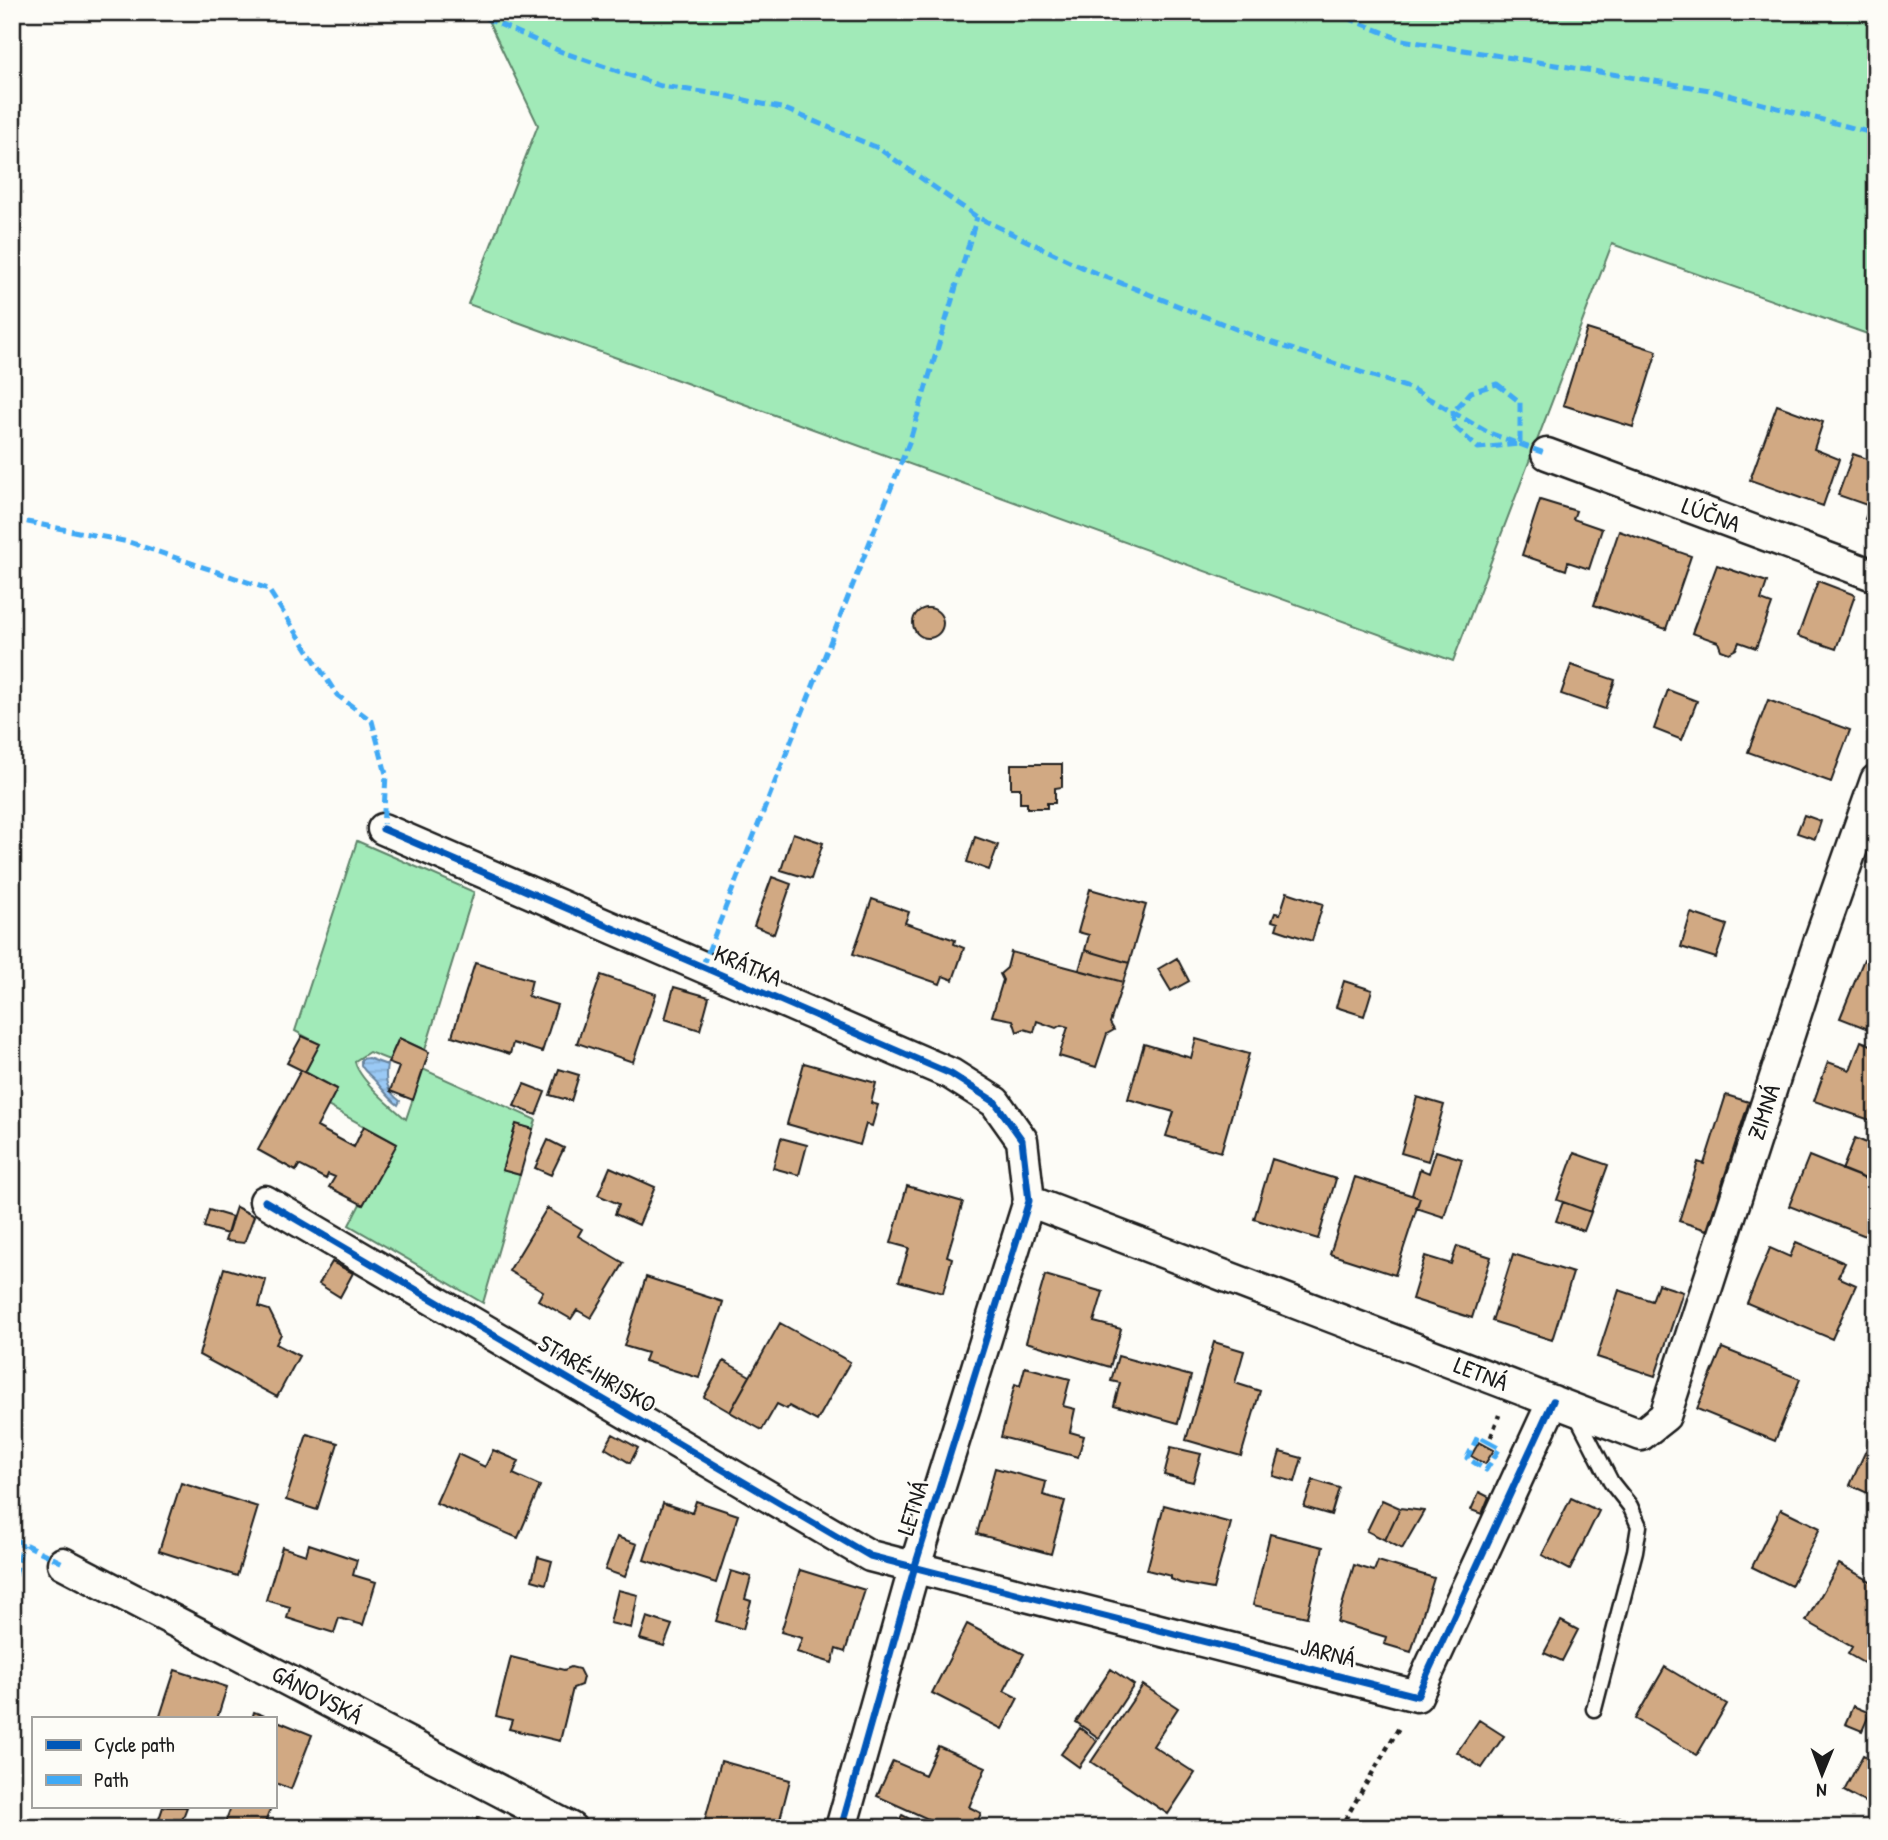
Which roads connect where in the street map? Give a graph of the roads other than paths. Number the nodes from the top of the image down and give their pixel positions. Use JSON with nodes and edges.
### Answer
{"nodes":[{"id":1,"x":1547,"y":454,"type":"dead end"},
{"id":2,"x":1876,"y":576,"type":"edge"},
{"id":3,"x":1876,"y":780,"type":"edge"},
{"id":4,"x":383,"y":829,"type":"dead end"},
{"id":5,"x":265,"y":1201,"type":"dead end"},
{"id":6,"x":1029,"y":1201,"type":"junction"},
{"id":7,"x":1563,"y":1405,"type":"junction"},
{"id":8,"x":1641,"y":1435,"type":"joint"},
{"id":9,"x":63,"y":1563,"type":"dead end"},
{"id":10,"x":915,"y":1566,"type":"junction"},
{"id":11,"x":1594,"y":1709,"type":"dead end"},
{"id":12,"x":572,"y":1828,"type":"edge"},
{"id":13,"x":841,"y":1828,"type":"edge"}],
"edges":[{"from":1,"to":2,"type":"street","name":"LÚČNA"},
{"from":3,"to":8,"type":"street","name":"ZIMNÁ"},
{"from":4,"to":6,"type":"street","name":"KRÁTKA"},
{"from":5,"to":10,"type":"street","name":"STARÉ IHRISKO"},
{"from":6,"to":7,"type":"street","name":"LETNÁ"},
{"from":6,"to":10,"type":"street","name":"LETNÁ"},
{"from":7,"to":8,"type":"street","name":"LETNÁ"},
{"from":7,"to":10,"type":"street","name":"JARNÁ"},
{"from":7,"to":11,"type":"lane"},
{"from":9,"to":12,"type":"street","name":"GÁNOVSKÁ"},
{"from":10,"to":13,"type":"street","name":"LETNÁ"}]}
